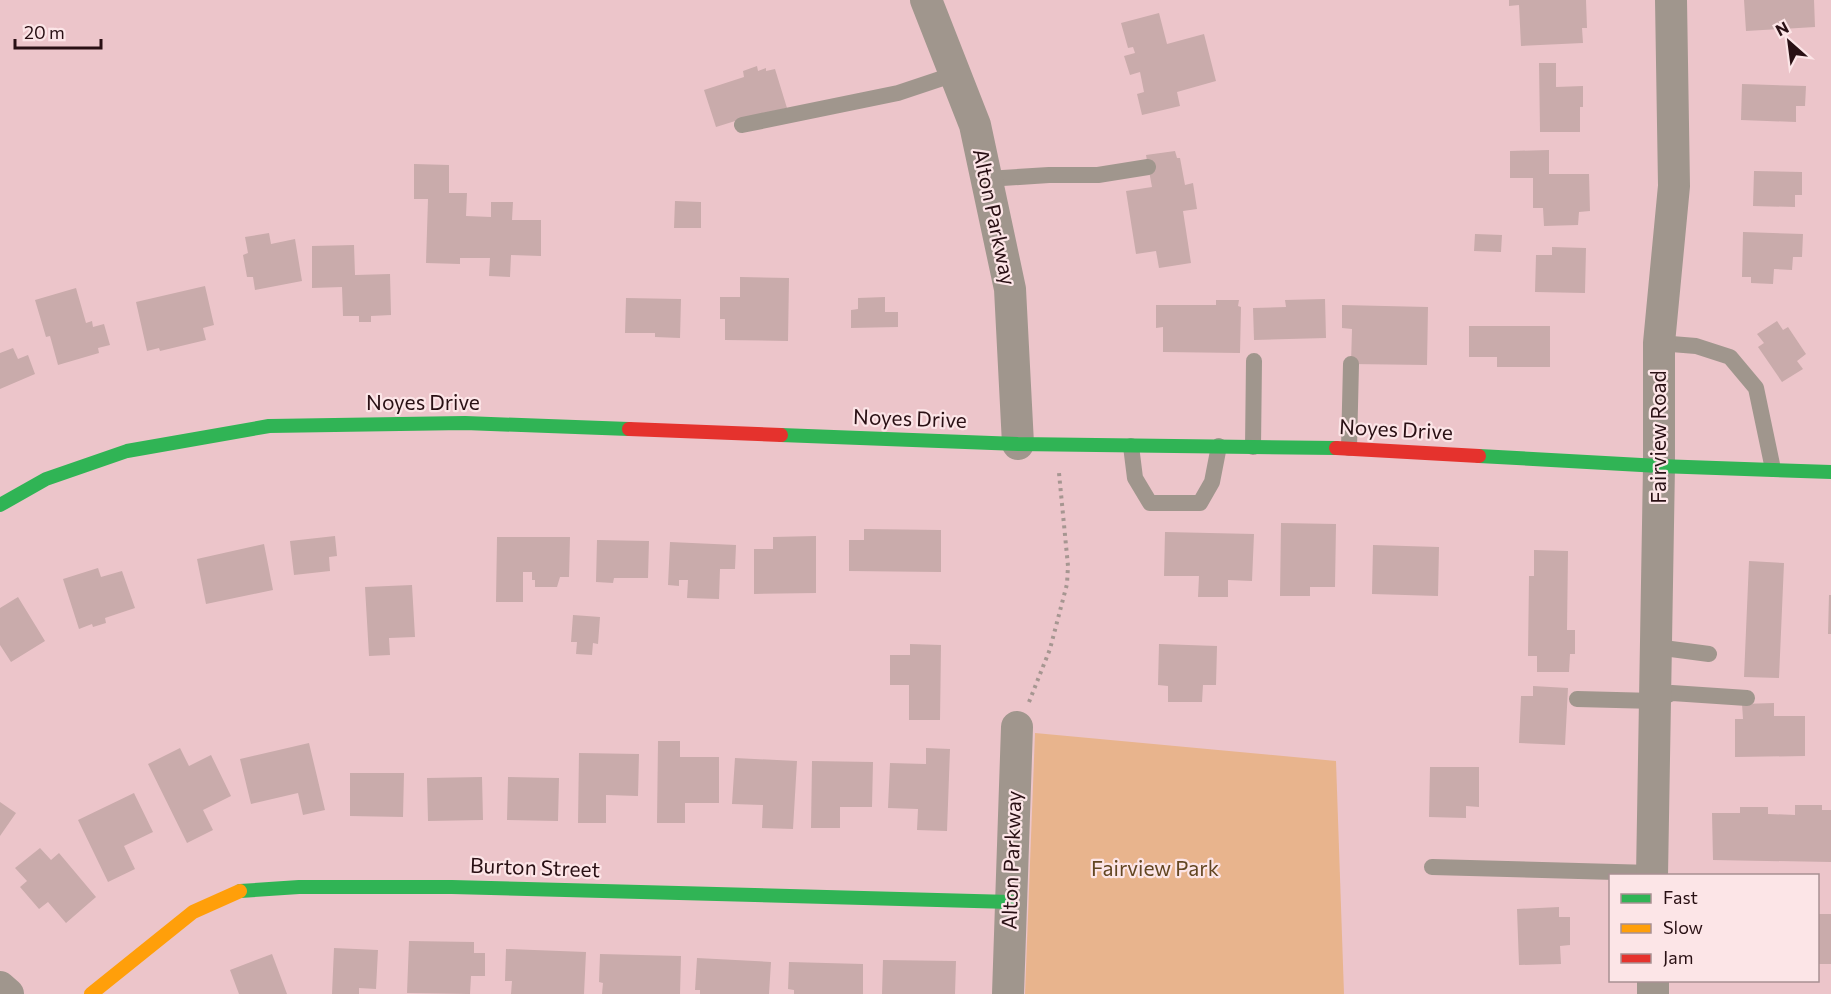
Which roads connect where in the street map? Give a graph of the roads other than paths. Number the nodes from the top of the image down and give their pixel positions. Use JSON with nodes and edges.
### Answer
{"nodes":[{"id":1,"x":926,"y":0,"type":"edge"},
{"id":2,"x":1671,"y":0,"type":"edge"},
{"id":3,"x":955,"y":74,"type":"junction"},
{"id":4,"x":742,"y":125,"type":"dead end"},
{"id":5,"x":1148,"y":167,"type":"dead end"},
{"id":6,"x":987,"y":179,"type":"junction"},
{"id":7,"x":1659,"y":343,"type":"junction"},
{"id":8,"x":1254,"y":361,"type":"dead end"},
{"id":9,"x":1351,"y":364,"type":"dead end"},
{"id":10,"x":1018,"y":444,"type":"junction"},
{"id":11,"x":1131,"y":446,"type":"junction"},
{"id":12,"x":1219,"y":446,"type":"junction"},
{"id":13,"x":1253,"y":447,"type":"junction"},
{"id":14,"x":1349,"y":448,"type":"junction"},
{"id":15,"x":1659,"y":466,"type":"junction"},
{"id":16,"x":1773,"y":469,"type":"junction"},
{"id":17,"x":1830,"y":472,"type":"edge"},
{"id":18,"x":0,"y":505,"type":"edge"},
{"id":19,"x":1656,"y":647,"type":"junction"},
{"id":20,"x":1709,"y":654,"type":"dead end"},
{"id":21,"x":1747,"y":698,"type":"dead end"},
{"id":22,"x":1577,"y":699,"type":"dead end"},
{"id":23,"x":1655,"y":701,"type":"junction"},
{"id":24,"x":1017,"y":727,"type":"road end"},
{"id":25,"x":1432,"y":867,"type":"dead end"},
{"id":26,"x":1652,"y":874,"type":"edge"},
{"id":27,"x":1011,"y":902,"type":"junction"},
{"id":28,"x":0,"y":987,"type":"edge"},
{"id":29,"x":8,"y":994,"type":"edge"},
{"id":30,"x":91,"y":994,"type":"edge"},
{"id":31,"x":1008,"y":994,"type":"edge"}],
"edges":[{"from":1,"to":3,"type":"street","name":"Alton Parkway"},
{"from":2,"to":7,"type":"street","name":"Fairview Road"},
{"from":3,"to":4,"type":"lane"},
{"from":3,"to":6,"type":"street","name":"Alton Parkway"},
{"from":5,"to":6,"type":"lane"},
{"from":6,"to":10,"type":"street","name":"Alton Parkway"},
{"from":7,"to":15,"type":"street","name":"Fairview Road"},
{"from":7,"to":16,"type":"lane"},
{"from":8,"to":13,"type":"lane"},
{"from":9,"to":14,"type":"lane"},
{"from":10,"to":11,"type":"street","name":"Noyes Drive"},
{"from":10,"to":18,"type":"street","name":"Noyes Drive"},
{"from":11,"to":12,"type":"street","name":"Noyes Drive"},
{"from":11,"to":12,"type":"lane"},
{"from":12,"to":13,"type":"street","name":"Noyes Drive"},
{"from":13,"to":14,"type":"street","name":"Noyes Drive"},
{"from":14,"to":15,"type":"street","name":"Noyes Drive"},
{"from":15,"to":16,"type":"street","name":"Noyes Drive"},
{"from":15,"to":19,"type":"street","name":"Fairview Road"},
{"from":16,"to":17,"type":"street","name":"Noyes Drive"},
{"from":19,"to":20,"type":"lane"},
{"from":19,"to":23,"type":"street","name":"Fairview Road"},
{"from":21,"to":23,"type":"lane"},
{"from":22,"to":23,"type":"lane"},
{"from":23,"to":26,"type":"street","name":"Fairview Road"},
{"from":24,"to":27,"type":"street","name":"Alton Parkway"},
{"from":25,"to":26,"type":"lane"},
{"from":27,"to":30,"type":"street","name":"Burton Street"},
{"from":27,"to":31,"type":"street","name":"Alton Parkway"},
{"from":28,"to":29,"type":"street"}]}
